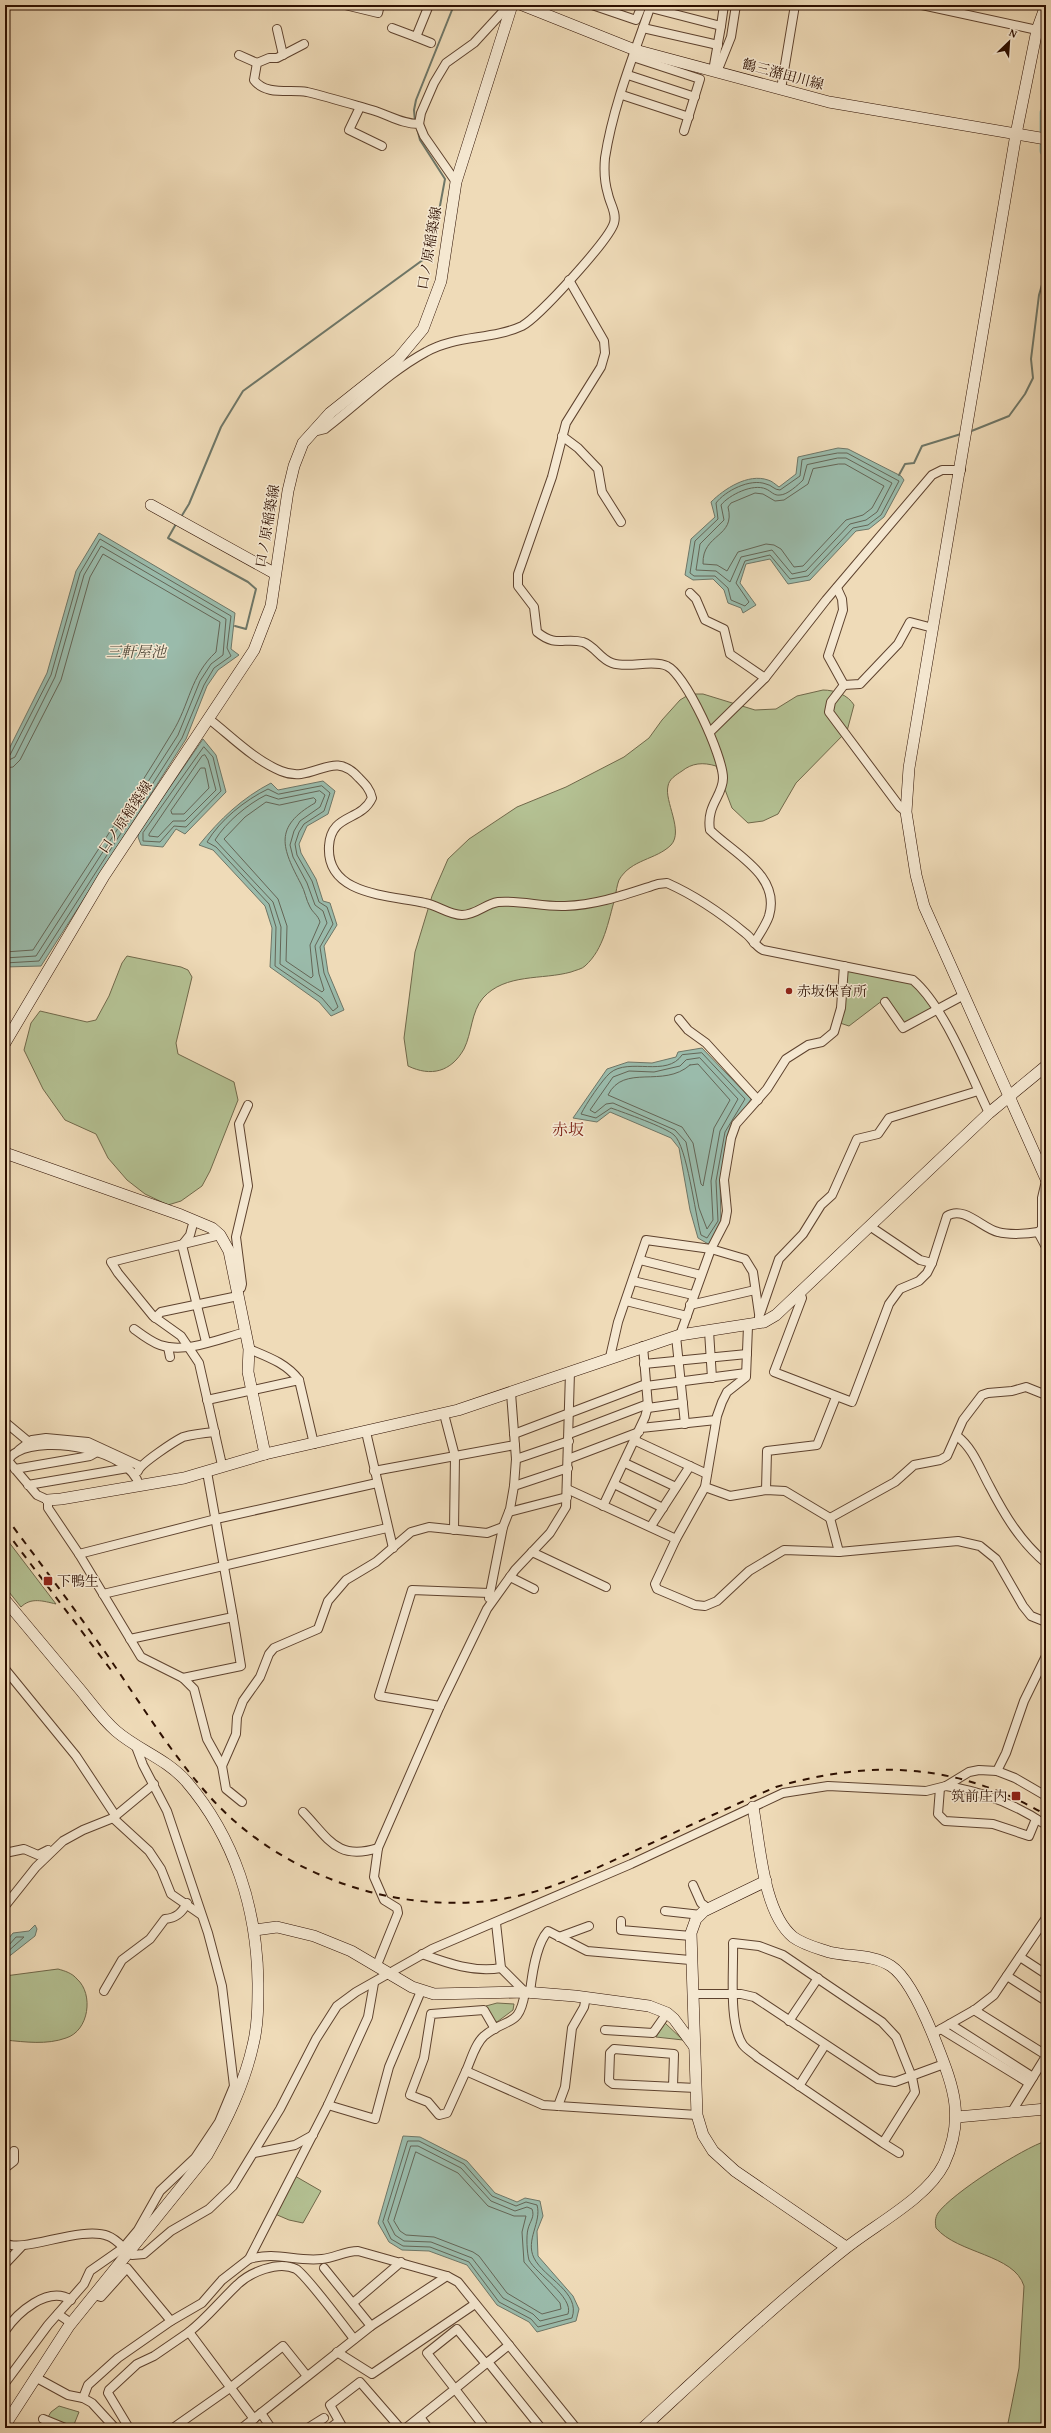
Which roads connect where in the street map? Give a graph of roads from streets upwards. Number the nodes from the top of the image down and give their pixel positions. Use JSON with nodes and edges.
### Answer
{"nodes":[{"id":1,"x":345,"y":5,"type":"edge"},
{"id":2,"x":380,"y":5,"type":"edge"},
{"id":3,"x":428,"y":5,"type":"edge"},
{"id":4,"x":509,"y":5,"type":"edge"},
{"id":5,"x":512,"y":5,"type":"edge"},
{"id":6,"x":522,"y":5,"type":"edge"},
{"id":7,"x":592,"y":5,"type":"edge"},
{"id":8,"x":642,"y":5,"type":"edge"},
{"id":9,"x":724,"y":5,"type":"edge"},
{"id":10,"x":736,"y":5,"type":"edge"},
{"id":11,"x":795,"y":5,"type":"edge"},
{"id":12,"x":922,"y":5,"type":"edge"},
{"id":13,"x":1046,"y":5,"type":"edge"},
{"id":14,"x":651,"y":6,"type":"edge"},
{"id":15,"x":721,"y":26,"type":"junction"},
{"id":16,"x":277,"y":28,"type":"dead end"},
{"id":17,"x":392,"y":28,"type":"dead end"},
{"id":18,"x":643,"y":28,"type":"junction"},
{"id":19,"x":1037,"y":30,"type":"junction"},
{"id":20,"x":416,"y":37,"type":"junction"},
{"id":21,"x":431,"y":43,"type":"dead end"},
{"id":22,"x":304,"y":44,"type":"dead end"},
{"id":23,"x":718,"y":45,"type":"junction"},
{"id":24,"x":634,"y":54,"type":"junction"},
{"id":25,"x":239,"y":55,"type":"dead end"},
{"id":26,"x":283,"y":55,"type":"junction"},
{"id":27,"x":257,"y":63,"type":"junction"},
{"id":28,"x":715,"y":71,"type":"junction"},
{"id":29,"x":628,"y":75,"type":"junction"},
{"id":30,"x":781,"y":89,"type":"junction"},
{"id":31,"x":622,"y":95,"type":"junction"},
{"id":32,"x":695,"y":97,"type":"junction"},
{"id":33,"x":360,"y":108,"type":"junction"},
{"id":34,"x":689,"y":116,"type":"junction"},
{"id":35,"x":419,"y":124,"type":"junction"},
{"id":36,"x":684,"y":131,"type":"dead end"},
{"id":37,"x":1021,"y":134,"type":"junction"},
{"id":38,"x":1046,"y":139,"type":"edge"},
{"id":39,"x":382,"y":146,"type":"dead end"},
{"id":40,"x":456,"y":182,"type":"junction"},
{"id":41,"x":569,"y":280,"type":"junction"},
{"id":42,"x":312,"y":432,"type":"junction"},
{"id":43,"x":562,"y":436,"type":"junction"},
{"id":44,"x":961,"y":470,"type":"junction"},
{"id":45,"x":151,"y":505,"type":"dead end"},
{"id":46,"x":621,"y":522,"type":"dead end"},
{"id":47,"x":274,"y":573,"type":"junction"},
{"id":48,"x":837,"y":588,"type":"junction"},
{"id":49,"x":690,"y":593,"type":"dead end"},
{"id":50,"x":933,"y":628,"type":"junction"},
{"id":51,"x":765,"y":678,"type":"junction"},
{"id":52,"x":844,"y":684,"type":"junction"},
{"id":53,"x":209,"y":718,"type":"junction"},
{"id":54,"x":710,"y":732,"type":"junction"},
{"id":55,"x":906,"y":812,"type":"junction"},
{"id":56,"x":754,"y":943,"type":"junction"},
{"id":57,"x":844,"y":966,"type":"junction"},
{"id":58,"x":964,"y":994,"type":"junction"},
{"id":59,"x":885,"y":1002,"type":"dead end"},
{"id":60,"x":936,"y":1008,"type":"junction"},
{"id":61,"x":679,"y":1019,"type":"dead end"},
{"id":62,"x":5,"y":1043,"type":"edge"},
{"id":63,"x":1046,"y":1066,"type":"edge"},
{"id":64,"x":978,"y":1091,"type":"junction"},
{"id":65,"x":1009,"y":1097,"type":"junction"},
{"id":66,"x":758,"y":1100,"type":"junction"},
{"id":67,"x":248,"y":1105,"type":"dead end"},
{"id":68,"x":989,"y":1113,"type":"junction"},
{"id":69,"x":5,"y":1153,"type":"edge"},
{"id":70,"x":1046,"y":1180,"type":"edge"},
{"id":71,"x":194,"y":1220,"type":"junction"},
{"id":72,"x":871,"y":1227,"type":"junction"},
{"id":73,"x":1038,"y":1232,"type":"junction"},
{"id":74,"x":220,"y":1235,"type":"junction"},
{"id":75,"x":182,"y":1245,"type":"junction"},
{"id":76,"x":1046,"y":1247,"type":"edge"},
{"id":77,"x":711,"y":1249,"type":"junction"},
{"id":78,"x":640,"y":1260,"type":"junction"},
{"id":79,"x":932,"y":1263,"type":"junction"},
{"id":80,"x":701,"y":1275,"type":"junction"},
{"id":81,"x":633,"y":1281,"type":"junction"},
{"id":82,"x":755,"y":1290,"type":"junction"},
{"id":83,"x":800,"y":1292,"type":"junction"},
{"id":84,"x":238,"y":1293,"type":"junction"},
{"id":85,"x":694,"y":1295,"type":"junction"},
{"id":86,"x":626,"y":1301,"type":"junction"},
{"id":87,"x":197,"y":1305,"type":"junction"},
{"id":88,"x":690,"y":1305,"type":"junction"},
{"id":89,"x":687,"y":1316,"type":"junction"},
{"id":90,"x":155,"y":1318,"type":"junction"},
{"id":91,"x":760,"y":1320,"type":"junction"},
{"id":92,"x":748,"y":1326,"type":"junction"},
{"id":93,"x":134,"y":1330,"type":"dead end"},
{"id":94,"x":709,"y":1331,"type":"junction"},
{"id":95,"x":246,"y":1332,"type":"junction"},
{"id":96,"x":678,"y":1336,"type":"junction"},
{"id":97,"x":206,"y":1342,"type":"junction"},
{"id":98,"x":189,"y":1346,"type":"junction"},
{"id":99,"x":643,"y":1346,"type":"junction"},
{"id":100,"x":168,"y":1348,"type":"junction"},
{"id":101,"x":249,"y":1348,"type":"junction"},
{"id":102,"x":747,"y":1354,"type":"junction"},
{"id":103,"x":170,"y":1357,"type":"dead end"},
{"id":104,"x":610,"y":1357,"type":"junction"},
{"id":105,"x":711,"y":1358,"type":"junction"},
{"id":106,"x":679,"y":1361,"type":"junction"},
{"id":107,"x":644,"y":1364,"type":"junction"},
{"id":108,"x":570,"y":1372,"type":"junction"},
{"id":109,"x":746,"y":1373,"type":"junction"},
{"id":110,"x":712,"y":1378,"type":"junction"},
{"id":111,"x":298,"y":1380,"type":"junction"},
{"id":112,"x":682,"y":1381,"type":"junction"},
{"id":113,"x":646,"y":1385,"type":"junction"},
{"id":114,"x":251,"y":1390,"type":"junction"},
{"id":115,"x":511,"y":1393,"type":"junction"},
{"id":116,"x":1046,"y":1395,"type":"edge"},
{"id":117,"x":836,"y":1397,"type":"junction"},
{"id":118,"x":207,"y":1400,"type":"junction"},
{"id":119,"x":683,"y":1403,"type":"junction"},
{"id":120,"x":648,"y":1406,"type":"junction"},
{"id":121,"x":444,"y":1414,"type":"junction"},
{"id":122,"x":569,"y":1414,"type":"junction"},
{"id":123,"x":716,"y":1420,"type":"junction"},
{"id":124,"x":5,"y":1422,"type":"edge"},
{"id":125,"x":685,"y":1424,"type":"junction"},
{"id":126,"x":640,"y":1430,"type":"junction"},
{"id":127,"x":215,"y":1432,"type":"junction"},
{"id":128,"x":366,"y":1432,"type":"junction"},
{"id":129,"x":514,"y":1434,"type":"junction"},
{"id":130,"x":957,"y":1436,"type":"junction"},
{"id":131,"x":569,"y":1437,"type":"junction"},
{"id":132,"x":636,"y":1441,"type":"junction"},
{"id":133,"x":29,"y":1442,"type":"junction"},
{"id":134,"x":314,"y":1444,"type":"junction"},
{"id":135,"x":515,"y":1445,"type":"junction"},
{"id":136,"x":17,"y":1452,"type":"junction"},
{"id":137,"x":97,"y":1452,"type":"junction"},
{"id":138,"x":265,"y":1454,"type":"junction"},
{"id":139,"x":455,"y":1456,"type":"junction"},
{"id":140,"x":6,"y":1459,"type":"edge"},
{"id":141,"x":516,"y":1459,"type":"junction"},
{"id":142,"x":568,"y":1459,"type":"junction"},
{"id":143,"x":625,"y":1463,"type":"junction"},
{"id":144,"x":140,"y":1466,"type":"junction"},
{"id":145,"x":222,"y":1466,"type":"junction"},
{"id":146,"x":690,"y":1466,"type":"junction"},
{"id":147,"x":128,"y":1468,"type":"junction"},
{"id":148,"x":568,"y":1468,"type":"junction"},
{"id":149,"x":15,"y":1469,"type":"junction"},
{"id":150,"x":374,"y":1471,"type":"junction"},
{"id":151,"x":207,"y":1472,"type":"junction"},
{"id":152,"x":707,"y":1474,"type":"junction"},
{"id":153,"x":138,"y":1480,"type":"junction"},
{"id":154,"x":377,"y":1483,"type":"junction"},
{"id":155,"x":614,"y":1484,"type":"junction"},
{"id":156,"x":28,"y":1485,"type":"junction"},
{"id":157,"x":514,"y":1486,"type":"junction"},
{"id":158,"x":676,"y":1487,"type":"junction"},
{"id":159,"x":705,"y":1487,"type":"junction"},
{"id":160,"x":766,"y":1490,"type":"junction"},
{"id":161,"x":567,"y":1493,"type":"junction"},
{"id":162,"x":48,"y":1500,"type":"junction"},
{"id":163,"x":603,"y":1506,"type":"junction"},
{"id":164,"x":663,"y":1508,"type":"junction"},
{"id":165,"x":509,"y":1512,"type":"junction"},
{"id":166,"x":830,"y":1518,"type":"junction"},
{"id":167,"x":216,"y":1519,"type":"junction"},
{"id":168,"x":653,"y":1523,"type":"dead end"},
{"id":169,"x":387,"y":1528,"type":"junction"},
{"id":170,"x":503,"y":1528,"type":"junction"},
{"id":171,"x":454,"y":1530,"type":"junction"},
{"id":172,"x":676,"y":1539,"type":"junction"},
{"id":173,"x":393,"y":1548,"type":"junction"},
{"id":174,"x":532,"y":1552,"type":"junction"},
{"id":175,"x":839,"y":1552,"type":"junction"},
{"id":176,"x":79,"y":1554,"type":"junction"},
{"id":177,"x":1046,"y":1563,"type":"edge"},
{"id":178,"x":225,"y":1567,"type":"junction"},
{"id":179,"x":510,"y":1577,"type":"junction"},
{"id":180,"x":606,"y":1588,"type":"dead end"},
{"id":181,"x":534,"y":1589,"type":"dead end"},
{"id":182,"x":489,"y":1593,"type":"junction"},
{"id":183,"x":103,"y":1594,"type":"junction"},
{"id":184,"x":5,"y":1600,"type":"edge"},
{"id":185,"x":487,"y":1609,"type":"junction"},
{"id":186,"x":232,"y":1617,"type":"junction"},
{"id":187,"x":1046,"y":1622,"type":"edge"},
{"id":188,"x":130,"y":1639,"type":"junction"},
{"id":189,"x":1046,"y":1656,"type":"edge"},
{"id":190,"x":5,"y":1669,"type":"edge"},
{"id":191,"x":183,"y":1678,"type":"junction"},
{"id":192,"x":440,"y":1706,"type":"junction"},
{"id":193,"x":135,"y":1743,"type":"junction"},
{"id":194,"x":222,"y":1766,"type":"junction"},
{"id":195,"x":997,"y":1771,"type":"junction"},
{"id":196,"x":154,"y":1784,"type":"junction"},
{"id":197,"x":943,"y":1787,"type":"junction"},
{"id":198,"x":1046,"y":1796,"type":"edge"},
{"id":199,"x":242,"y":1802,"type":"dead end"},
{"id":200,"x":753,"y":1807,"type":"junction"},
{"id":201,"x":303,"y":1812,"type":"dead end"},
{"id":202,"x":114,"y":1817,"type":"junction"},
{"id":203,"x":1036,"y":1819,"type":"junction"},
{"id":204,"x":1046,"y":1825,"type":"edge"},
{"id":205,"x":378,"y":1848,"type":"junction"},
{"id":206,"x":54,"y":1849,"type":"junction"},
{"id":207,"x":5,"y":1853,"type":"edge"},
{"id":208,"x":766,"y":1882,"type":"junction"},
{"id":209,"x":693,"y":1885,"type":"dead end"},
{"id":210,"x":187,"y":1903,"type":"junction"},
{"id":211,"x":5,"y":1906,"type":"edge"},
{"id":212,"x":665,"y":1911,"type":"dead end"},
{"id":213,"x":705,"y":1912,"type":"junction"},
{"id":214,"x":201,"y":1916,"type":"junction"},
{"id":215,"x":622,"y":1921,"type":"dead end"},
{"id":216,"x":1045,"y":1922,"type":"edge"},
{"id":217,"x":496,"y":1923,"type":"junction"},
{"id":218,"x":589,"y":1926,"type":"dead end"},
{"id":219,"x":254,"y":1930,"type":"junction"},
{"id":220,"x":690,"y":1936,"type":"junction"},
{"id":221,"x":559,"y":1937,"type":"junction"},
{"id":222,"x":422,"y":1954,"type":"junction"},
{"id":223,"x":1020,"y":1957,"type":"junction"},
{"id":224,"x":690,"y":1960,"type":"junction"},
{"id":225,"x":377,"y":1965,"type":"junction"},
{"id":226,"x":501,"y":1968,"type":"junction"},
{"id":227,"x":390,"y":1973,"type":"junction"},
{"id":228,"x":1046,"y":1974,"type":"edge"},
{"id":229,"x":1007,"y":1976,"type":"junction"},
{"id":230,"x":818,"y":1978,"type":"junction"},
{"id":231,"x":374,"y":1983,"type":"junction"},
{"id":232,"x":104,"y":1991,"type":"dead end"},
{"id":233,"x":421,"y":1991,"type":"junction"},
{"id":234,"x":528,"y":1992,"type":"junction"},
{"id":235,"x":692,"y":1994,"type":"junction"},
{"id":236,"x":734,"y":1994,"type":"junction"},
{"id":237,"x":586,"y":1997,"type":"junction"},
{"id":238,"x":1046,"y":2001,"type":"edge"},
{"id":239,"x":974,"y":2010,"type":"junction"},
{"id":240,"x":667,"y":2013,"type":"junction"},
{"id":241,"x":789,"y":2021,"type":"junction"},
{"id":242,"x":950,"y":2024,"type":"junction"},
{"id":243,"x":495,"y":2029,"type":"junction"},
{"id":244,"x":606,"y":2030,"type":"dead end"},
{"id":245,"x":937,"y":2032,"type":"junction"},
{"id":246,"x":825,"y":2045,"type":"junction"},
{"id":247,"x":696,"y":2048,"type":"junction"},
{"id":248,"x":1045,"y":2058,"type":"edge"},
{"id":249,"x":944,"y":2064,"type":"junction"},
{"id":250,"x":466,"y":2071,"type":"junction"},
{"id":251,"x":912,"y":2077,"type":"junction"},
{"id":252,"x":1031,"y":2080,"type":"junction"},
{"id":253,"x":799,"y":2086,"type":"junction"},
{"id":254,"x":673,"y":2087,"type":"junction"},
{"id":255,"x":696,"y":2088,"type":"junction"},
{"id":256,"x":328,"y":2105,"type":"junction"},
{"id":257,"x":558,"y":2106,"type":"junction"},
{"id":258,"x":1046,"y":2109,"type":"edge"},
{"id":259,"x":1011,"y":2113,"type":"junction"},
{"id":260,"x":697,"y":2115,"type":"junction"},
{"id":261,"x":957,"y":2117,"type":"junction"},
{"id":262,"x":315,"y":2133,"type":"junction"},
{"id":263,"x":883,"y":2143,"type":"junction"},
{"id":264,"x":14,"y":2151,"type":"dead end"},
{"id":265,"x":254,"y":2153,"type":"junction"},
{"id":266,"x":899,"y":2153,"type":"dead end"},
{"id":267,"x":5,"y":2168,"type":"edge"},
{"id":268,"x":5,"y":2243,"type":"edge"},
{"id":269,"x":22,"y":2246,"type":"junction"},
{"id":270,"x":846,"y":2248,"type":"junction"},
{"id":271,"x":126,"y":2250,"type":"junction"},
{"id":272,"x":248,"y":2259,"type":"junction"},
{"id":273,"x":401,"y":2262,"type":"junction"},
{"id":274,"x":5,"y":2264,"type":"edge"},
{"id":275,"x":324,"y":2268,"type":"dead end"},
{"id":276,"x":447,"y":2276,"type":"junction"},
{"id":277,"x":94,"y":2295,"type":"junction"},
{"id":278,"x":71,"y":2300,"type":"junction"},
{"id":279,"x":353,"y":2303,"type":"junction"},
{"id":280,"x":475,"y":2304,"type":"junction"},
{"id":281,"x":58,"y":2314,"type":"junction"},
{"id":282,"x":171,"y":2321,"type":"junction"},
{"id":283,"x":71,"y":2323,"type":"junction"},
{"id":284,"x":372,"y":2326,"type":"junction"},
{"id":285,"x":5,"y":2331,"type":"edge"},
{"id":286,"x":189,"y":2332,"type":"junction"},
{"id":287,"x":354,"y":2339,"type":"junction"},
{"id":288,"x":509,"y":2346,"type":"junction"},
{"id":289,"x":337,"y":2352,"type":"junction"},
{"id":290,"x":487,"y":2363,"type":"junction"},
{"id":291,"x":307,"y":2376,"type":"junction"},
{"id":292,"x":35,"y":2377,"type":"junction"},
{"id":293,"x":5,"y":2383,"type":"edge"},
{"id":294,"x":230,"y":2388,"type":"junction"},
{"id":295,"x":455,"y":2389,"type":"junction"},
{"id":296,"x":83,"y":2398,"type":"junction"},
{"id":297,"x":261,"y":2413,"type":"junction"},
{"id":298,"x":420,"y":2417,"type":"junction"},
{"id":299,"x":324,"y":2418,"type":"dead end"},
{"id":300,"x":43,"y":2419,"type":"dead end"},
{"id":301,"x":254,"y":2419,"type":"junction"},
{"id":302,"x":5,"y":2425,"type":"edge"},
{"id":303,"x":340,"y":2425,"type":"edge"},
{"id":304,"x":65,"y":2428,"type":"edge"},
{"id":305,"x":115,"y":2428,"type":"edge"},
{"id":306,"x":128,"y":2428,"type":"edge"},
{"id":307,"x":173,"y":2428,"type":"edge"},
{"id":308,"x":242,"y":2428,"type":"edge"},
{"id":309,"x":271,"y":2428,"type":"edge"},
{"id":310,"x":308,"y":2428,"type":"edge"},
{"id":311,"x":330,"y":2428,"type":"edge"},
{"id":312,"x":400,"y":2428,"type":"edge"},
{"id":313,"x":406,"y":2428,"type":"edge"},
{"id":314,"x":428,"y":2428,"type":"edge"},
{"id":315,"x":486,"y":2428,"type":"edge"},
{"id":316,"x":541,"y":2428,"type":"edge"},
{"id":317,"x":576,"y":2428,"type":"edge"},
{"id":318,"x":643,"y":2428,"type":"edge"}],
"edges":[{"from":1,"to":2,"type":"street"},
{"from":3,"to":20,"type":"street"},
{"from":4,"to":35,"type":"street"},
{"from":5,"to":40,"type":"street","name":"口ノ原稲築線"},
{"from":6,"to":24,"type":"street","name":"鶴三潴田川線"},
{"from":7,"to":8,"type":"street"},
{"from":9,"to":15,"type":"street"},
{"from":10,"to":28,"type":"street"},
{"from":11,"to":30,"type":"street"},
{"from":12,"to":19,"type":"street"},
{"from":13,"to":19,"type":"street"},
{"from":14,"to":15,"type":"street"},
{"from":14,"to":18,"type":"street"},
{"from":15,"to":23,"type":"street"},
{"from":16,"to":26,"type":"street"},
{"from":17,"to":20,"type":"street"},
{"from":18,"to":23,"type":"street"},
{"from":18,"to":24,"type":"street"},
{"from":19,"to":37,"type":"street"},
{"from":20,"to":21,"type":"street"},
{"from":22,"to":26,"type":"street"},
{"from":23,"to":28,"type":"street"},
{"from":24,"to":28,"type":"street","name":"鶴三潴田川線"},
{"from":24,"to":29,"type":"street"},
{"from":24,"to":32,"type":"street"},
{"from":25,"to":27,"type":"street"},
{"from":26,"to":27,"type":"street"},
{"from":27,"to":33,"type":"street"},
{"from":28,"to":30,"type":"street","name":"鶴三潴田川線"},
{"from":29,"to":31,"type":"street"},
{"from":29,"to":32,"type":"street"},
{"from":30,"to":37,"type":"street","name":"鶴三潴田川線"},
{"from":31,"to":34,"type":"street"},
{"from":31,"to":41,"type":"street"},
{"from":32,"to":34,"type":"street"},
{"from":33,"to":35,"type":"street"},
{"from":33,"to":39,"type":"street"},
{"from":34,"to":36,"type":"street"},
{"from":35,"to":40,"type":"street"},
{"from":37,"to":38,"type":"street","name":"鶴三潴田川線"},
{"from":37,"to":44,"type":"street"},
{"from":40,"to":42,"type":"street","name":"口ノ原稲築線"},
{"from":41,"to":42,"type":"street"},
{"from":41,"to":43,"type":"street"},
{"from":42,"to":47,"type":"street","name":"口ノ原稲築線"},
{"from":43,"to":46,"type":"street"},
{"from":43,"to":54,"type":"street"},
{"from":44,"to":48,"type":"street"},
{"from":44,"to":50,"type":"street"},
{"from":45,"to":47,"type":"street"},
{"from":47,"to":53,"type":"street","name":"口ノ原稲築線"},
{"from":48,"to":51,"type":"street"},
{"from":48,"to":52,"type":"street"},
{"from":49,"to":51,"type":"street"},
{"from":50,"to":52,"type":"street"},
{"from":50,"to":55,"type":"street"},
{"from":51,"to":54,"type":"street"},
{"from":52,"to":55,"type":"street"},
{"from":53,"to":56,"type":"street"},
{"from":53,"to":62,"type":"street","name":"口ノ原稲築線"},
{"from":54,"to":56,"type":"street"},
{"from":55,"to":58,"type":"street"},
{"from":56,"to":57,"type":"street"},
{"from":57,"to":60,"type":"street"},
{"from":57,"to":66,"type":"street"},
{"from":58,"to":60,"type":"street"},
{"from":58,"to":65,"type":"street"},
{"from":59,"to":60,"type":"street"},
{"from":60,"to":64,"type":"street"},
{"from":61,"to":66,"type":"street"},
{"from":63,"to":65,"type":"street"},
{"from":64,"to":68,"type":"street"},
{"from":64,"to":91,"type":"street"},
{"from":65,"to":68,"type":"street"},
{"from":65,"to":70,"type":"street"},
{"from":66,"to":77,"type":"street"},
{"from":67,"to":84,"type":"street"},
{"from":68,"to":72,"type":"street"},
{"from":69,"to":71,"type":"street"},
{"from":70,"to":73,"type":"street"},
{"from":71,"to":74,"type":"street"},
{"from":71,"to":75,"type":"street"},
{"from":72,"to":79,"type":"street"},
{"from":72,"to":83,"type":"street"},
{"from":73,"to":76,"type":"street"},
{"from":73,"to":79,"type":"street"},
{"from":74,"to":75,"type":"street"},
{"from":74,"to":84,"type":"street"},
{"from":75,"to":87,"type":"street"},
{"from":75,"to":90,"type":"street"},
{"from":77,"to":78,"type":"street"},
{"from":77,"to":80,"type":"street"},
{"from":77,"to":82,"type":"street"},
{"from":78,"to":80,"type":"street"},
{"from":78,"to":81,"type":"street"},
{"from":79,"to":117,"type":"street"},
{"from":80,"to":85,"type":"street"},
{"from":81,"to":85,"type":"street"},
{"from":81,"to":86,"type":"street"},
{"from":82,"to":88,"type":"street"},
{"from":82,"to":91,"type":"street"},
{"from":83,"to":91,"type":"street"},
{"from":83,"to":117,"type":"street"},
{"from":84,"to":87,"type":"street"},
{"from":84,"to":95,"type":"street"},
{"from":85,"to":88,"type":"street"},
{"from":86,"to":89,"type":"street"},
{"from":86,"to":104,"type":"street"},
{"from":87,"to":90,"type":"street"},
{"from":87,"to":97,"type":"street"},
{"from":88,"to":89,"type":"street"},
{"from":89,"to":96,"type":"street"},
{"from":90,"to":98,"type":"street"},
{"from":91,"to":92,"type":"street"},
{"from":92,"to":94,"type":"street"},
{"from":92,"to":102,"type":"street"},
{"from":93,"to":100,"type":"street"},
{"from":94,"to":96,"type":"street"},
{"from":94,"to":105,"type":"street"},
{"from":95,"to":97,"type":"street"},
{"from":95,"to":101,"type":"street"},
{"from":96,"to":99,"type":"street"},
{"from":96,"to":106,"type":"street"},
{"from":97,"to":98,"type":"street"},
{"from":98,"to":100,"type":"street"},
{"from":98,"to":118,"type":"street"},
{"from":99,"to":104,"type":"street"},
{"from":99,"to":107,"type":"street"},
{"from":100,"to":103,"type":"street"},
{"from":101,"to":111,"type":"street"},
{"from":101,"to":114,"type":"street"},
{"from":102,"to":105,"type":"street"},
{"from":102,"to":109,"type":"street"},
{"from":104,"to":108,"type":"street"},
{"from":105,"to":106,"type":"street"},
{"from":105,"to":110,"type":"street"},
{"from":106,"to":107,"type":"street"},
{"from":106,"to":112,"type":"street"},
{"from":107,"to":113,"type":"street"},
{"from":108,"to":115,"type":"street"},
{"from":108,"to":122,"type":"street"},
{"from":109,"to":110,"type":"street"},
{"from":109,"to":123,"type":"street"},
{"from":110,"to":112,"type":"street"},
{"from":111,"to":114,"type":"street"},
{"from":111,"to":134,"type":"street"},
{"from":112,"to":113,"type":"street"},
{"from":112,"to":119,"type":"street"},
{"from":113,"to":120,"type":"street"},
{"from":113,"to":122,"type":"street"},
{"from":114,"to":118,"type":"street"},
{"from":114,"to":138,"type":"street"},
{"from":115,"to":121,"type":"street"},
{"from":115,"to":129,"type":"street"},
{"from":116,"to":130,"type":"street"},
{"from":117,"to":160,"type":"street"},
{"from":118,"to":127,"type":"street"},
{"from":119,"to":120,"type":"street"},
{"from":119,"to":125,"type":"street"},
{"from":120,"to":126,"type":"street"},
{"from":120,"to":131,"type":"street"},
{"from":121,"to":128,"type":"street"},
{"from":121,"to":139,"type":"street"},
{"from":122,"to":129,"type":"street"},
{"from":122,"to":131,"type":"street"},
{"from":123,"to":125,"type":"street"},
{"from":123,"to":152,"type":"street"},
{"from":124,"to":133,"type":"street"},
{"from":125,"to":126,"type":"street"},
{"from":126,"to":132,"type":"street"},
{"from":126,"to":142,"type":"street"},
{"from":127,"to":144,"type":"street"},
{"from":127,"to":145,"type":"street"},
{"from":128,"to":134,"type":"street"},
{"from":128,"to":150,"type":"street"},
{"from":129,"to":135,"type":"street"},
{"from":130,"to":166,"type":"street"},
{"from":130,"to":177,"type":"street"},
{"from":131,"to":141,"type":"street"},
{"from":131,"to":142,"type":"street"},
{"from":132,"to":143,"type":"street"},
{"from":132,"to":146,"type":"street"},
{"from":133,"to":136,"type":"street"},
{"from":133,"to":144,"type":"street"},
{"from":134,"to":138,"type":"street"},
{"from":135,"to":139,"type":"street"},
{"from":135,"to":141,"type":"street"},
{"from":136,"to":137,"type":"street"},
{"from":136,"to":140,"type":"street"},
{"from":137,"to":147,"type":"street"},
{"from":137,"to":149,"type":"street"},
{"from":138,"to":145,"type":"street"},
{"from":139,"to":150,"type":"street"},
{"from":139,"to":171,"type":"street"},
{"from":140,"to":149,"type":"street"},
{"from":141,"to":157,"type":"street"},
{"from":142,"to":148,"type":"street"},
{"from":143,"to":155,"type":"street"},
{"from":143,"to":158,"type":"street"},
{"from":144,"to":153,"type":"street"},
{"from":145,"to":151,"type":"street"},
{"from":146,"to":152,"type":"street"},
{"from":146,"to":158,"type":"street"},
{"from":147,"to":153,"type":"street"},
{"from":147,"to":156,"type":"street"},
{"from":148,"to":157,"type":"street"},
{"from":148,"to":161,"type":"street"},
{"from":149,"to":156,"type":"street"},
{"from":150,"to":154,"type":"street"},
{"from":151,"to":153,"type":"street"},
{"from":151,"to":167,"type":"street"},
{"from":152,"to":159,"type":"street"},
{"from":153,"to":162,"type":"street"},
{"from":154,"to":167,"type":"street"},
{"from":154,"to":169,"type":"street"},
{"from":155,"to":163,"type":"street"},
{"from":155,"to":164,"type":"street"},
{"from":156,"to":162,"type":"street"},
{"from":157,"to":165,"type":"street"},
{"from":158,"to":164,"type":"street"},
{"from":159,"to":160,"type":"street"},
{"from":159,"to":172,"type":"street"},
{"from":160,"to":166,"type":"street"},
{"from":161,"to":163,"type":"street"},
{"from":161,"to":165,"type":"street"},
{"from":161,"to":174,"type":"street"},
{"from":162,"to":176,"type":"street"},
{"from":163,"to":172,"type":"street"},
{"from":164,"to":168,"type":"street"},
{"from":165,"to":170,"type":"street"},
{"from":166,"to":175,"type":"street"},
{"from":167,"to":176,"type":"street"},
{"from":167,"to":178,"type":"street"},
{"from":169,"to":173,"type":"street"},
{"from":169,"to":178,"type":"street"},
{"from":170,"to":171,"type":"street"},
{"from":170,"to":182,"type":"street"},
{"from":171,"to":173,"type":"street"},
{"from":172,"to":175,"type":"street"},
{"from":173,"to":194,"type":"street"},
{"from":174,"to":179,"type":"street"},
{"from":174,"to":180,"type":"street"},
{"from":175,"to":187,"type":"street"},
{"from":176,"to":183,"type":"street"},
{"from":178,"to":183,"type":"street"},
{"from":178,"to":186,"type":"street"},
{"from":179,"to":181,"type":"street"},
{"from":179,"to":185,"type":"street"},
{"from":182,"to":185,"type":"street"},
{"from":182,"to":192,"type":"street"},
{"from":183,"to":188,"type":"street"},
{"from":184,"to":193,"type":"street"},
{"from":185,"to":192,"type":"street"},
{"from":186,"to":188,"type":"street"},
{"from":186,"to":191,"type":"street"},
{"from":188,"to":191,"type":"street"},
{"from":189,"to":195,"type":"street"},
{"from":190,"to":202,"type":"street"},
{"from":191,"to":194,"type":"street"},
{"from":192,"to":205,"type":"street"},
{"from":193,"to":196,"type":"street"},
{"from":193,"to":219,"type":"street"},
{"from":194,"to":199,"type":"street"},
{"from":195,"to":197,"type":"street"},
{"from":195,"to":198,"type":"street"},
{"from":196,"to":202,"type":"street"},
{"from":196,"to":214,"type":"street"},
{"from":197,"to":200,"type":"street"},
{"from":197,"to":203,"type":"street"},
{"from":197,"to":203,"type":"street"},
{"from":200,"to":208,"type":"street"},
{"from":200,"to":217,"type":"street"},
{"from":201,"to":205,"type":"street"},
{"from":202,"to":206,"type":"street"},
{"from":202,"to":210,"type":"street"},
{"from":203,"to":204,"type":"street"},
{"from":205,"to":225,"type":"street"},
{"from":206,"to":207,"type":"street"},
{"from":206,"to":211,"type":"street"},
{"from":208,"to":213,"type":"street"},
{"from":208,"to":245,"type":"street"},
{"from":209,"to":213,"type":"street"},
{"from":210,"to":214,"type":"street"},
{"from":210,"to":232,"type":"street"},
{"from":212,"to":213,"type":"street"},
{"from":213,"to":220,"type":"street"},
{"from":214,"to":271,"type":"street"},
{"from":215,"to":220,"type":"street"},
{"from":216,"to":223,"type":"street"},
{"from":217,"to":222,"type":"street"},
{"from":217,"to":226,"type":"street"},
{"from":218,"to":221,"type":"street"},
{"from":219,"to":225,"type":"street"},
{"from":219,"to":271,"type":"street"},
{"from":220,"to":224,"type":"street"},
{"from":221,"to":224,"type":"street"},
{"from":221,"to":234,"type":"street"},
{"from":222,"to":226,"type":"street"},
{"from":222,"to":227,"type":"street"},
{"from":223,"to":228,"type":"street"},
{"from":223,"to":229,"type":"street"},
{"from":224,"to":235,"type":"street"},
{"from":225,"to":227,"type":"street"},
{"from":226,"to":234,"type":"street"},
{"from":227,"to":231,"type":"street"},
{"from":227,"to":233,"type":"street"},
{"from":229,"to":238,"type":"street"},
{"from":229,"to":239,"type":"street"},
{"from":230,"to":236,"type":"street"},
{"from":230,"to":241,"type":"street"},
{"from":230,"to":251,"type":"street"},
{"from":231,"to":256,"type":"street"},
{"from":231,"to":265,"type":"street"},
{"from":233,"to":234,"type":"street"},
{"from":233,"to":256,"type":"street"},
{"from":234,"to":237,"type":"street"},
{"from":234,"to":243,"type":"street"},
{"from":235,"to":236,"type":"street"},
{"from":235,"to":247,"type":"street"},
{"from":236,"to":241,"type":"street"},
{"from":236,"to":253,"type":"street"},
{"from":237,"to":240,"type":"street"},
{"from":237,"to":257,"type":"street"},
{"from":239,"to":242,"type":"street"},
{"from":239,"to":248,"type":"street"},
{"from":240,"to":244,"type":"street"},
{"from":240,"to":247,"type":"street"},
{"from":241,"to":246,"type":"street"},
{"from":242,"to":245,"type":"street"},
{"from":242,"to":252,"type":"street"},
{"from":243,"to":250,"type":"street"},
{"from":243,"to":250,"type":"street"},
{"from":245,"to":249,"type":"street"},
{"from":245,"to":252,"type":"street"},
{"from":246,"to":251,"type":"street"},
{"from":246,"to":253,"type":"street"},
{"from":247,"to":255,"type":"street"},
{"from":248,"to":252,"type":"street"},
{"from":249,"to":251,"type":"street"},
{"from":249,"to":261,"type":"street"},
{"from":250,"to":257,"type":"street"},
{"from":251,"to":263,"type":"street"},
{"from":252,"to":259,"type":"street"},
{"from":253,"to":263,"type":"street"},
{"from":254,"to":254,"type":"street"},
{"from":254,"to":255,"type":"street"},
{"from":255,"to":260,"type":"street"},
{"from":256,"to":262,"type":"street"},
{"from":257,"to":260,"type":"street"},
{"from":258,"to":259,"type":"street"},
{"from":259,"to":261,"type":"street"},
{"from":260,"to":270,"type":"street"},
{"from":261,"to":270,"type":"street"},
{"from":262,"to":265,"type":"street"},
{"from":262,"to":272,"type":"street"},
{"from":263,"to":266,"type":"street"},
{"from":264,"to":267,"type":"street"},
{"from":265,"to":271,"type":"street"},
{"from":268,"to":269,"type":"street"},
{"from":269,"to":271,"type":"street"},
{"from":269,"to":274,"type":"street"},
{"from":270,"to":318,"type":"street"},
{"from":271,"to":277,"type":"street"},
{"from":271,"to":278,"type":"street"},
{"from":272,"to":273,"type":"street"},
{"from":272,"to":282,"type":"street"},
{"from":273,"to":276,"type":"street"},
{"from":273,"to":279,"type":"street"},
{"from":275,"to":279,"type":"street"},
{"from":276,"to":280,"type":"street"},
{"from":276,"to":284,"type":"street"},
{"from":277,"to":282,"type":"street"},
{"from":277,"to":283,"type":"street"},
{"from":278,"to":281,"type":"street"},
{"from":278,"to":285,"type":"street"},
{"from":279,"to":284,"type":"street"},
{"from":280,"to":288,"type":"street"},
{"from":280,"to":289,"type":"street"},
{"from":281,"to":283,"type":"street"},
{"from":281,"to":293,"type":"street"},
{"from":282,"to":296,"type":"street"},
{"from":283,"to":292,"type":"street"},
{"from":284,"to":287,"type":"street"},
{"from":286,"to":287,"type":"street"},
{"from":286,"to":294,"type":"street"},
{"from":286,"to":306,"type":"street"},
{"from":287,"to":289,"type":"street"},
{"from":288,"to":290,"type":"street"},
{"from":288,"to":317,"type":"street"},
{"from":289,"to":291,"type":"street"},
{"from":290,"to":295,"type":"street"},
{"from":290,"to":295,"type":"street"},
{"from":290,"to":316,"type":"street"},
{"from":291,"to":294,"type":"street"},
{"from":291,"to":297,"type":"street"},
{"from":292,"to":296,"type":"street"},
{"from":292,"to":302,"type":"street"},
{"from":294,"to":301,"type":"street"},
{"from":294,"to":307,"type":"street"},
{"from":295,"to":298,"type":"street"},
{"from":295,"to":315,"type":"street"},
{"from":296,"to":305,"type":"street"},
{"from":297,"to":301,"type":"street"},
{"from":297,"to":309,"type":"street"},
{"from":298,"to":313,"type":"street"},
{"from":298,"to":314,"type":"street"},
{"from":299,"to":310,"type":"street"},
{"from":300,"to":304,"type":"street"},
{"from":301,"to":308,"type":"street"},
{"from":303,"to":311,"type":"street"},
{"from":303,"to":312,"type":"street"}]}
